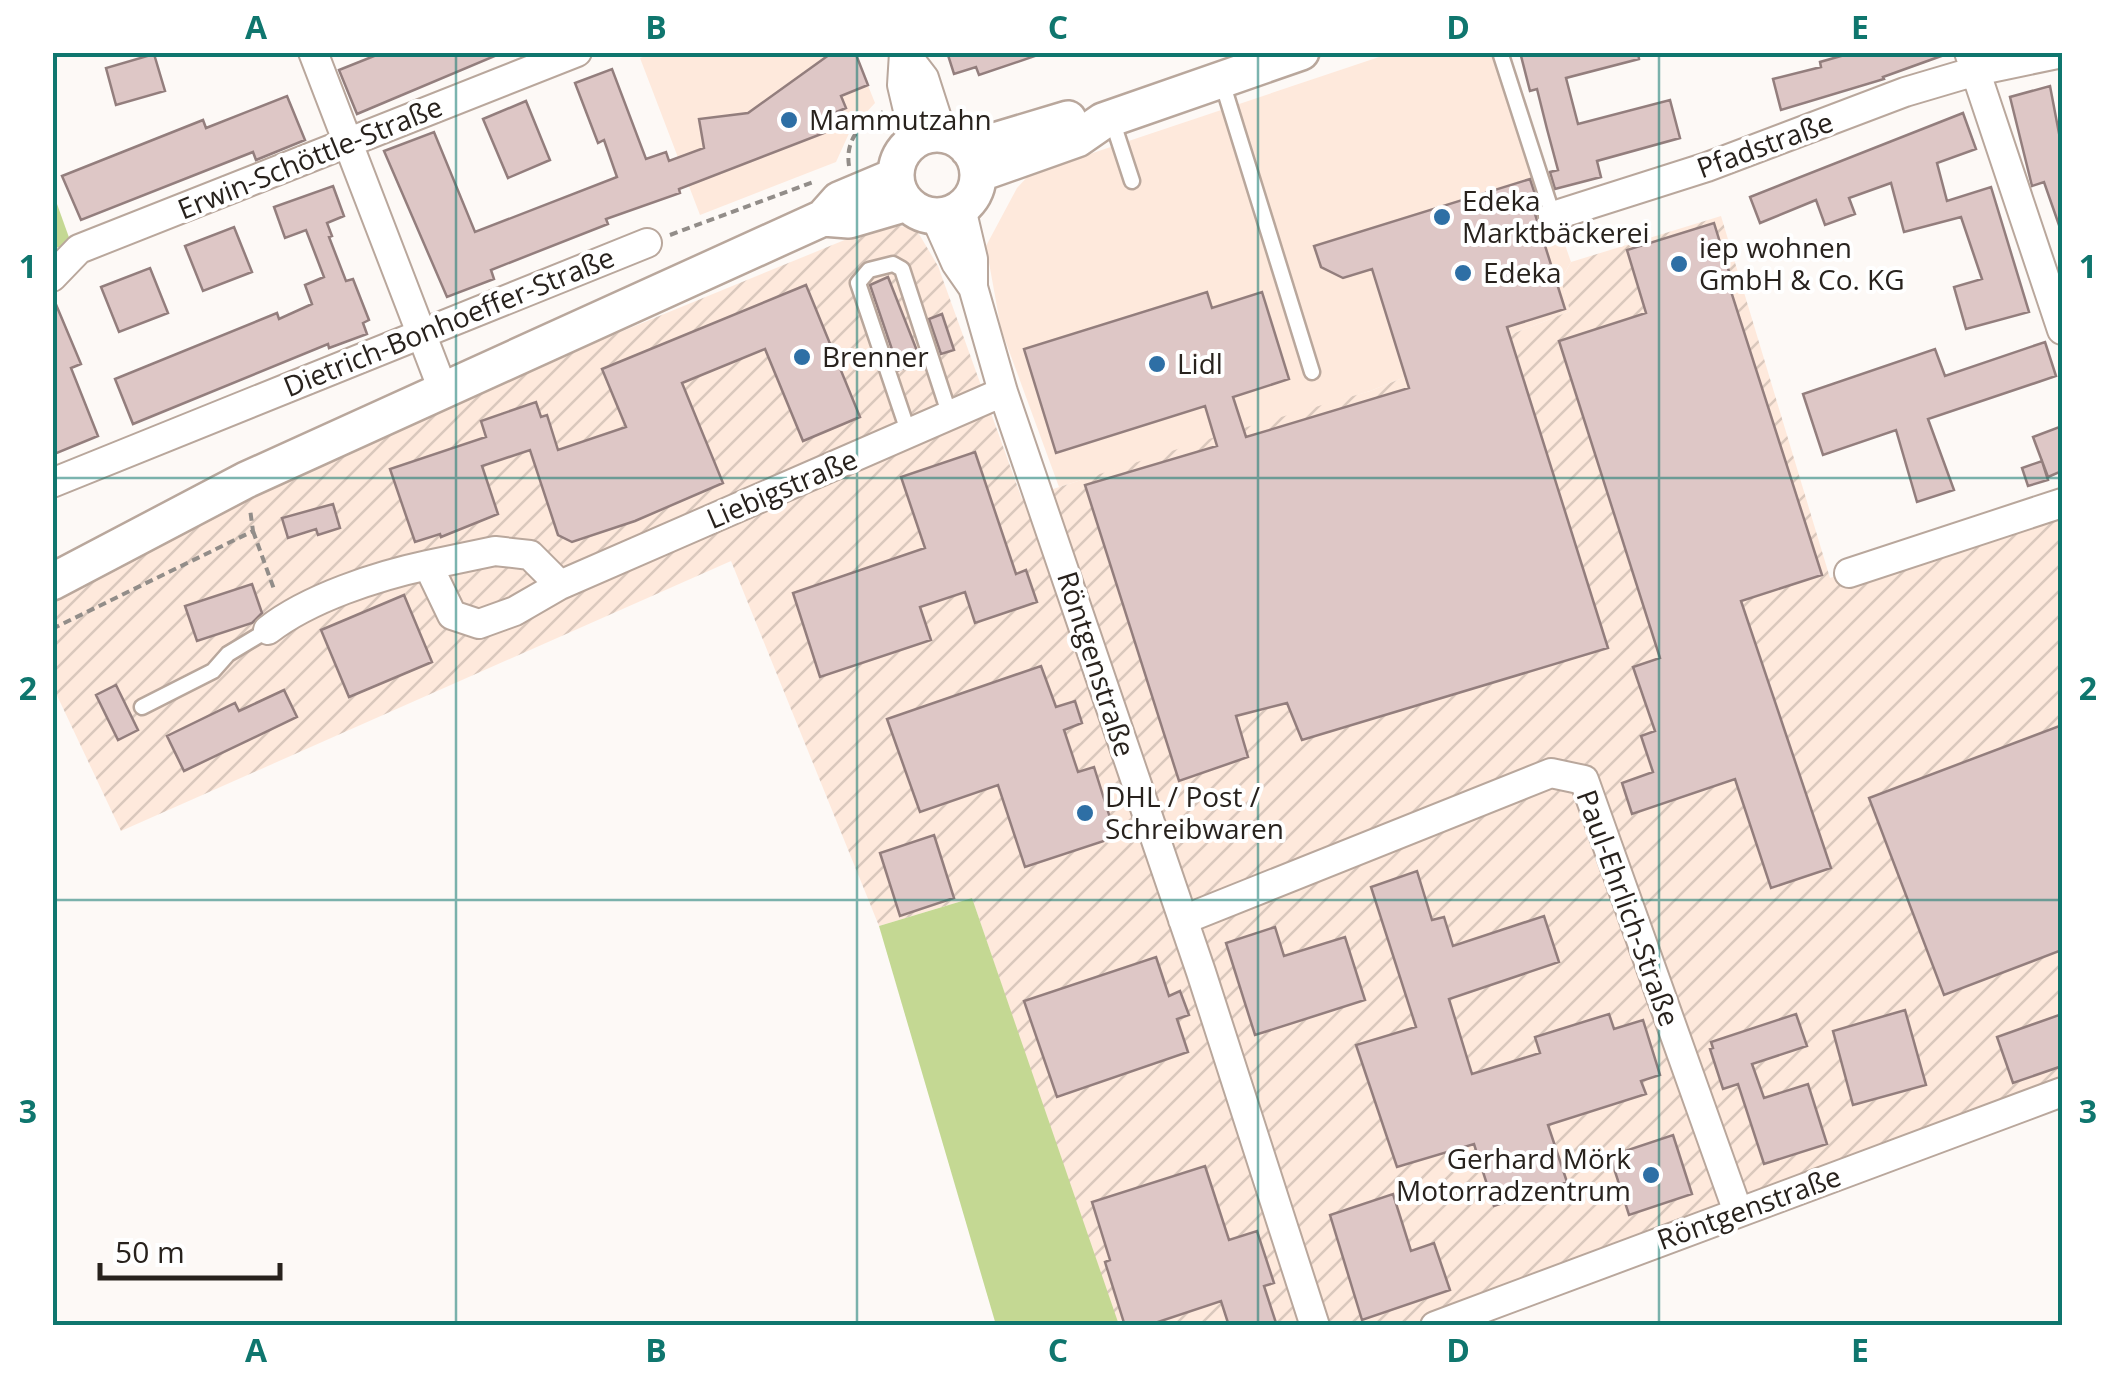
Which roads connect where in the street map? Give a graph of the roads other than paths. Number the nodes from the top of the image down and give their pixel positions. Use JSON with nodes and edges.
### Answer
{"nodes":[{"id":1,"x":313,"y":52,"type":"edge"},
{"id":2,"x":577,"y":52,"type":"edge"},
{"id":3,"x":1301,"y":52,"type":"edge"},
{"id":4,"x":1500,"y":52,"type":"edge"},
{"id":5,"x":2062,"y":52,"type":"edge"},
{"id":6,"x":904,"y":53,"type":"edge"},
{"id":7,"x":1973,"y":62,"type":"edge"},
{"id":8,"x":1222,"y":81,"type":"junction"},
{"id":9,"x":1108,"y":120,"type":"junction"},
{"id":10,"x":348,"y":144,"type":"junction"},
{"id":11,"x":951,"y":149,"type":"junction"},
{"id":12,"x":1132,"y":181,"type":"dead end"},
{"id":13,"x":925,"y":201,"type":"junction"},
{"id":14,"x":1554,"y":216,"type":"joint"},
{"id":15,"x":823,"y":218,"type":"junction"},
{"id":16,"x":647,"y":244,"type":"road end"},
{"id":17,"x":2054,"y":274,"type":"edge"},
{"id":18,"x":52,"y":277,"type":"edge"},
{"id":19,"x":2062,"y":330,"type":"edge"},
{"id":20,"x":421,"y":333,"type":"junction"},
{"id":21,"x":1312,"y":372,"type":"dead end"},
{"id":22,"x":443,"y":390,"type":"junction"},
{"id":23,"x":1004,"y":392,"type":"junction"},
{"id":24,"x":950,"y":416,"type":"junction"},
{"id":25,"x":910,"y":434,"type":"junction"},
{"id":26,"x":52,"y":482,"type":"edge"},
{"id":27,"x":2062,"y":503,"type":"edge"},
{"id":28,"x":428,"y":565,"type":"junction"},
{"id":29,"x":1849,"y":574,"type":"dead end"},
{"id":30,"x":52,"y":582,"type":"edge"},
{"id":31,"x":560,"y":584,"type":"junction"},
{"id":32,"x":276,"y":624,"type":"joint"},
{"id":33,"x":142,"y":707,"type":"dead end"},
{"id":34,"x":1183,"y":920,"type":"junction"},
{"id":35,"x":2062,"y":1092,"type":"edge"},
{"id":36,"x":1738,"y":1212,"type":"junction"},
{"id":37,"x":1315,"y":1326,"type":"edge"},
{"id":38,"x":1435,"y":1326,"type":"edge"}],
"edges":[{"from":1,"to":10,"type":"street"},
{"from":2,"to":10,"type":"street","name":"Erwin-Schöttle-Straße"},
{"from":3,"to":8,"type":"street"},
{"from":4,"to":14,"type":"lane"},
{"from":5,"to":7,"type":"street","name":"Pfadstraße"},
{"from":6,"to":11,"type":"street"},
{"from":6,"to":11,"type":"street"},
{"from":7,"to":14,"type":"street","name":"Pfadstraße"},
{"from":7,"to":17,"type":"street"},
{"from":8,"to":9,"type":"street"},
{"from":8,"to":21,"type":"lane"},
{"from":9,"to":11,"type":"street"},
{"from":9,"to":12,"type":"lane"},
{"from":10,"to":18,"type":"street","name":"Erwin-Schöttle-Straße"},
{"from":10,"to":20,"type":"street"},
{"from":11,"to":13,"type":"street"},
{"from":11,"to":13,"type":"street"},
{"from":13,"to":15,"type":"street"},
{"from":13,"to":15,"type":"street"},
{"from":13,"to":23,"type":"street","name":"Röntgenstraße"},
{"from":15,"to":22,"type":"street"},
{"from":16,"to":20,"type":"street","name":"Dietrich-Bonhoeffer-Straße"},
{"from":17,"to":19,"type":"street"},
{"from":20,"to":22,"type":"street"},
{"from":20,"to":26,"type":"street","name":"Dietrich-Bonhoeffer-Straße"},
{"from":22,"to":30,"type":"street"},
{"from":23,"to":24,"type":"street","name":"Liebigstraße"},
{"from":23,"to":34,"type":"street","name":"Röntgenstraße"},
{"from":24,"to":25,"type":"street","name":"Liebigstraße"},
{"from":24,"to":25,"type":"lane"},
{"from":25,"to":31,"type":"street","name":"Liebigstraße"},
{"from":27,"to":29,"type":"street"},
{"from":28,"to":31,"type":"street"},
{"from":28,"to":31,"type":"street","name":"Liebigstraße"},
{"from":28,"to":32,"type":"street"},
{"from":32,"to":33,"type":"lane"},
{"from":34,"to":36,"type":"street","name":"Paul-Ehrlich-Straße"},
{"from":34,"to":37,"type":"street","name":"Röntgenstraße"},
{"from":35,"to":36,"type":"street","name":"Röntgenstraße"},
{"from":36,"to":38,"type":"street","name":"Röntgenstraße"}]}
